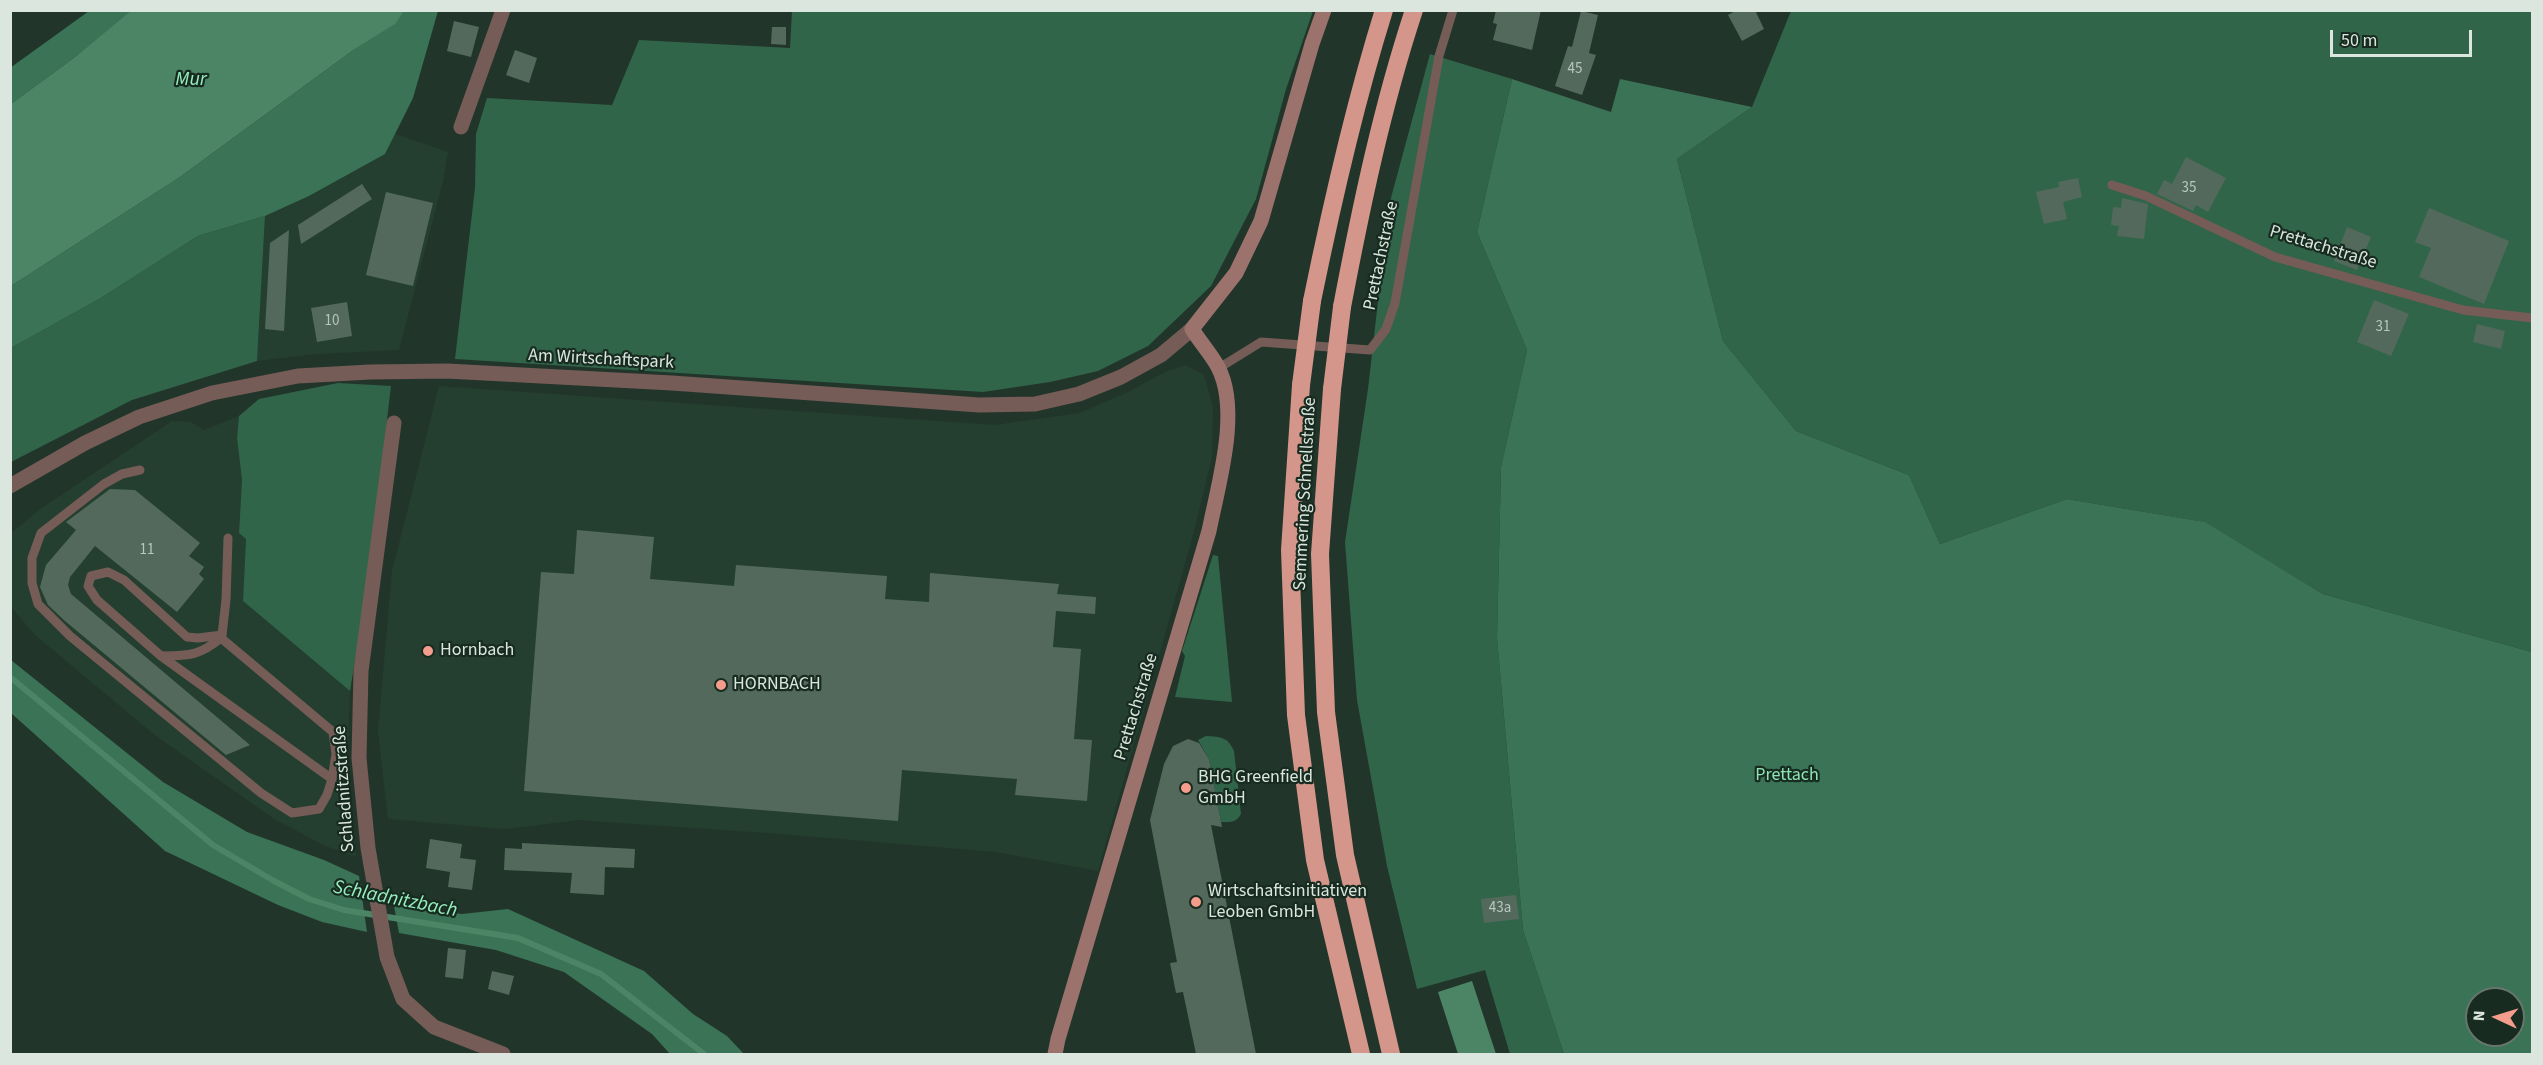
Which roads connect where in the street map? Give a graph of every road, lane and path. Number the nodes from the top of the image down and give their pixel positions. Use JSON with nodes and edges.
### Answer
{"nodes":[{"id":1,"x":503,"y":10,"type":"edge"},
{"id":2,"x":1324,"y":10,"type":"edge"},
{"id":3,"x":1384,"y":10,"type":"edge"},
{"id":4,"x":1414,"y":10,"type":"edge"},
{"id":5,"x":1453,"y":10,"type":"edge"},
{"id":6,"x":461,"y":127,"type":"dead end"},
{"id":7,"x":2112,"y":185,"type":"dead end"},
{"id":8,"x":2532,"y":318,"type":"edge"},
{"id":9,"x":1192,"y":329,"type":"junction"},
{"id":10,"x":1219,"y":368,"type":"junction"},
{"id":11,"x":394,"y":423,"type":"dead end"},
{"id":12,"x":140,"y":470,"type":"dead end"},
{"id":13,"x":10,"y":486,"type":"edge"},
{"id":14,"x":228,"y":538,"type":"dead end"},
{"id":15,"x":222,"y":637,"type":"junction"},
{"id":16,"x":162,"y":656,"type":"junction"},
{"id":17,"x":333,"y":779,"type":"junction"},
{"id":18,"x":503,"y":1054,"type":"edge"},
{"id":19,"x":1055,"y":1054,"type":"edge"},
{"id":20,"x":1360,"y":1054,"type":"edge"},
{"id":21,"x":1391,"y":1054,"type":"edge"}],
"edges":[{"from":1,"to":6,"type":"street"},
{"from":2,"to":9,"type":"street"},
{"from":3,"to":20,"type":"highway","name":"Semmering Schnellstraße","bridge":true},
{"from":4,"to":21,"type":"highway","name":"Semmering Schnellstraße","bridge":true},
{"from":5,"to":10,"type":"lane","name":"Prettachstraße"},
{"from":7,"to":8,"type":"lane","name":"Prettachstraße"},
{"from":9,"to":10,"type":"street","name":"Prettachstraße"},
{"from":9,"to":13,"type":"street","name":"Am Wirtschaftspark"},
{"from":10,"to":19,"type":"street","name":"Prettachstraße"},
{"from":11,"to":18,"type":"street","name":"Schladnitzstraße"},
{"from":12,"to":17,"type":"lane"},
{"from":14,"to":15,"type":"lane"},
{"from":15,"to":16,"type":"lane"},
{"from":15,"to":16,"type":"lane"},
{"from":15,"to":17,"type":"lane"},
{"from":16,"to":17,"type":"lane"}]}
